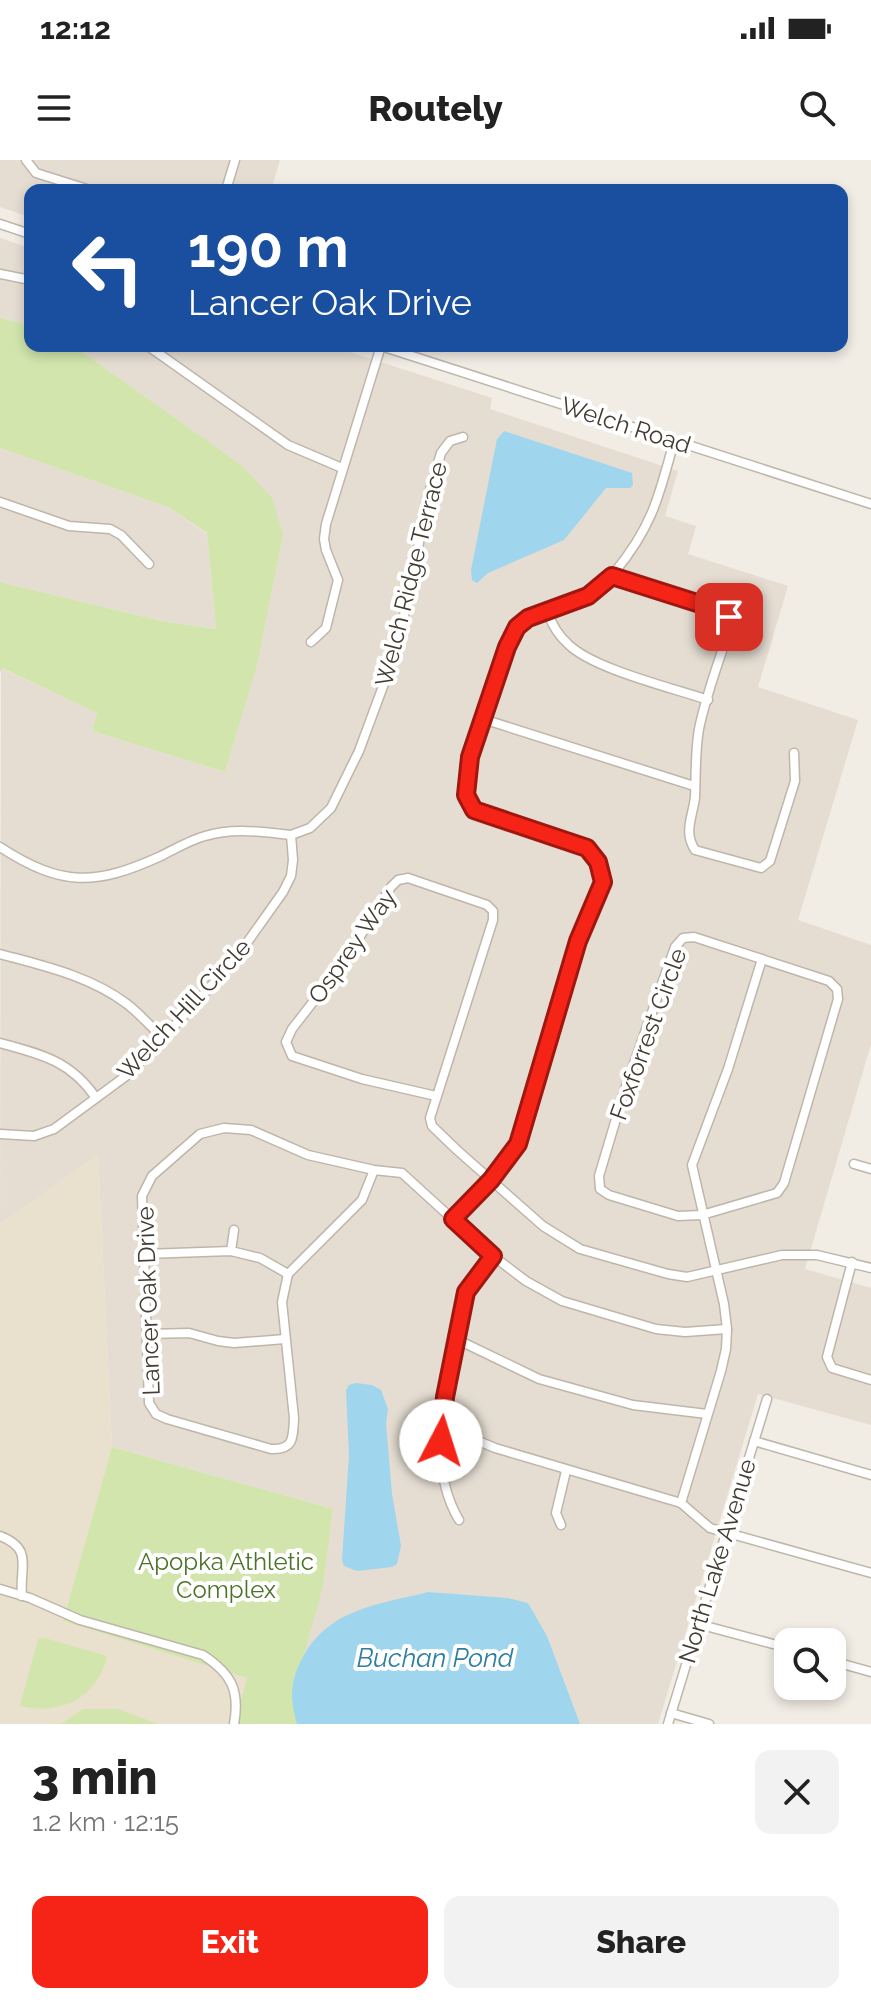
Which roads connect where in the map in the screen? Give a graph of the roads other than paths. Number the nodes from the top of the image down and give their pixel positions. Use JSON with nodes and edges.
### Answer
{"nodes":[{"id":1,"x":26,"y":160,"type":"edge"},
{"id":2,"x":235,"y":160,"type":"edge"},
{"id":3,"x":71,"y":184,"type":"edge"},
{"id":4,"x":228,"y":184,"type":"edge"},
{"id":5,"x":0,"y":224,"type":"edge"},
{"id":6,"x":24,"y":232,"type":"edge"},
{"id":7,"x":0,"y":274,"type":"edge"},
{"id":8,"x":24,"y":279,"type":"edge"},
{"id":9,"x":156,"y":352,"type":"edge"},
{"id":10,"x":379,"y":352,"type":"edge"},
{"id":11,"x":400,"y":352,"type":"edge"},
{"id":12,"x":463,"y":437,"type":"dead end"},
{"id":13,"x":674,"y":441,"type":"junction"},
{"id":14,"x":342,"y":468,"type":"junction"},
{"id":15,"x":0,"y":502,"type":"edge"},
{"id":16,"x":871,"y":504,"type":"edge"},
{"id":17,"x":149,"y":564,"type":"dead end"},
{"id":18,"x":612,"y":576,"type":"junction"},
{"id":19,"x":548,"y":613,"type":"junction"},
{"id":20,"x":311,"y":642,"type":"dead end"},
{"id":21,"x":708,"y":700,"type":"junction"},
{"id":22,"x":483,"y":719,"type":"junction"},
{"id":23,"x":794,"y":753,"type":"dead end"},
{"id":24,"x":694,"y":786,"type":"junction"},
{"id":25,"x":291,"y":835,"type":"junction"},
{"id":26,"x":0,"y":847,"type":"edge"},
{"id":27,"x":0,"y":954,"type":"edge"},
{"id":28,"x":762,"y":959,"type":"junction"},
{"id":29,"x":163,"y":1038,"type":"junction"},
{"id":30,"x":0,"y":1043,"type":"edge"},
{"id":31,"x":436,"y":1096,"type":"junction"},
{"id":32,"x":96,"y":1098,"type":"junction"},
{"id":33,"x":0,"y":1134,"type":"edge"},
{"id":34,"x":854,"y":1164,"type":"dead end"},
{"id":35,"x":871,"y":1169,"type":"edge"},
{"id":36,"x":374,"y":1170,"type":"junction"},
{"id":37,"x":491,"y":1180,"type":"junction"},
{"id":38,"x":702,"y":1215,"type":"junction"},
{"id":39,"x":453,"y":1219,"type":"junction"},
{"id":40,"x":234,"y":1230,"type":"dead end"},
{"id":41,"x":231,"y":1251,"type":"junction"},
{"id":42,"x":145,"y":1254,"type":"junction"},
{"id":43,"x":493,"y":1256,"type":"junction"},
{"id":44,"x":852,"y":1262,"type":"junction"},
{"id":45,"x":871,"y":1268,"type":"edge"},
{"id":46,"x":716,"y":1271,"type":"junction"},
{"id":47,"x":288,"y":1274,"type":"junction"},
{"id":48,"x":727,"y":1329,"type":"junction"},
{"id":49,"x":148,"y":1334,"type":"junction"},
{"id":50,"x":285,"y":1339,"type":"junction"},
{"id":51,"x":456,"y":1339,"type":"junction"},
{"id":52,"x":871,"y":1380,"type":"edge"},
{"id":53,"x":767,"y":1399,"type":"dead end"},
{"id":54,"x":707,"y":1414,"type":"junction"},
{"id":55,"x":441,"y":1425,"type":"junction"},
{"id":56,"x":754,"y":1441,"type":"junction"},
{"id":57,"x":566,"y":1471,"type":"junction"},
{"id":58,"x":871,"y":1475,"type":"edge"},
{"id":59,"x":681,"y":1503,"type":"junction"},
{"id":60,"x":459,"y":1520,"type":"dead end"},
{"id":61,"x":561,"y":1525,"type":"dead end"},
{"id":62,"x":726,"y":1532,"type":"junction"},
{"id":63,"x":0,"y":1536,"type":"edge"},
{"id":64,"x":871,"y":1573,"type":"edge"},
{"id":65,"x":0,"y":1589,"type":"edge"},
{"id":66,"x":22,"y":1596,"type":"junction"},
{"id":67,"x":698,"y":1624,"type":"junction"},
{"id":68,"x":774,"y":1644,"type":"edge"},
{"id":69,"x":846,"y":1665,"type":"edge"},
{"id":70,"x":871,"y":1672,"type":"edge"},
{"id":71,"x":671,"y":1713,"type":"junction"},
{"id":72,"x":234,"y":1724,"type":"edge"},
{"id":73,"x":668,"y":1724,"type":"edge"},
{"id":74,"x":709,"y":1724,"type":"edge"}],
"edges":[{"from":1,"to":3,"type":"street"},
{"from":2,"to":4,"type":"street"},
{"from":5,"to":6,"type":"street"},
{"from":7,"to":8,"type":"street"},
{"from":9,"to":14,"type":"street"},
{"from":10,"to":14,"type":"street"},
{"from":11,"to":13,"type":"street","name":"Welch Road"},
{"from":12,"to":25,"type":"street","name":"Welch Ridge Terrace"},
{"from":13,"to":16,"type":"street","name":"Welch Road"},
{"from":13,"to":18,"type":"street"},
{"from":14,"to":20,"type":"street"},
{"from":15,"to":17,"type":"street"},
{"from":18,"to":19,"type":"street"},
{"from":18,"to":21,"type":"street"},
{"from":19,"to":21,"type":"street"},
{"from":19,"to":22,"type":"street"},
{"from":21,"to":24,"type":"street"},
{"from":22,"to":24,"type":"street"},
{"from":22,"to":37,"type":"street"},
{"from":23,"to":24,"type":"street"},
{"from":25,"to":26,"type":"street"},
{"from":25,"to":29,"type":"street","name":"Welch Hill Circle"},
{"from":27,"to":29,"type":"street"},
{"from":28,"to":38,"type":"street"},
{"from":28,"to":38,"type":"street","name":"Foxforrest Circle"},
{"from":28,"to":38,"type":"street","name":"Foxforrest Circle"},
{"from":29,"to":32,"type":"street","name":"Welch Hill Circle"},
{"from":30,"to":32,"type":"street"},
{"from":31,"to":31,"type":"street","name":"Osprey Way"},
{"from":31,"to":37,"type":"street","name":"Osprey Way"},
{"from":32,"to":33,"type":"street","name":"Welch Hill Circle"},
{"from":34,"to":35,"type":"street"},
{"from":36,"to":39,"type":"street","name":"Lancer Oak Drive"},
{"from":36,"to":42,"type":"street","name":"Lancer Oak Drive"},
{"from":36,"to":47,"type":"street"},
{"from":37,"to":39,"type":"street"},
{"from":37,"to":46,"type":"street"},
{"from":38,"to":46,"type":"street"},
{"from":39,"to":43,"type":"street","name":"Lancer Oak Drive"},
{"from":40,"to":41,"type":"street"},
{"from":41,"to":42,"type":"street"},
{"from":41,"to":47,"type":"street"},
{"from":42,"to":49,"type":"street","name":"Lancer Oak Drive"},
{"from":43,"to":48,"type":"street","name":"Lancer Oak Drive"},
{"from":43,"to":51,"type":"street"},
{"from":44,"to":45,"type":"street"},
{"from":44,"to":46,"type":"street"},
{"from":44,"to":52,"type":"street"},
{"from":46,"to":48,"type":"street"},
{"from":47,"to":50,"type":"street","name":"Lancer Oak Drive"},
{"from":48,"to":54,"type":"street"},
{"from":49,"to":50,"type":"street"},
{"from":49,"to":50,"type":"street","name":"Lancer Oak Drive"},
{"from":51,"to":54,"type":"street"},
{"from":51,"to":55,"type":"street"},
{"from":53,"to":56,"type":"street","name":"North Lake Avenue"},
{"from":54,"to":59,"type":"street"},
{"from":55,"to":57,"type":"street"},
{"from":55,"to":60,"type":"street"},
{"from":56,"to":58,"type":"street"},
{"from":56,"to":62,"type":"street","name":"North Lake Avenue"},
{"from":57,"to":59,"type":"street"},
{"from":57,"to":61,"type":"street"},
{"from":59,"to":62,"type":"street"},
{"from":62,"to":64,"type":"street"},
{"from":62,"to":67,"type":"street","name":"North Lake Avenue"},
{"from":63,"to":66,"type":"street"},
{"from":65,"to":66,"type":"street"},
{"from":66,"to":72,"type":"street"},
{"from":67,"to":68,"type":"street"},
{"from":67,"to":71,"type":"street","name":"North Lake Avenue"},
{"from":69,"to":70,"type":"street"},
{"from":71,"to":73,"type":"street","name":"North Lake Avenue"},
{"from":71,"to":74,"type":"street"}]}
